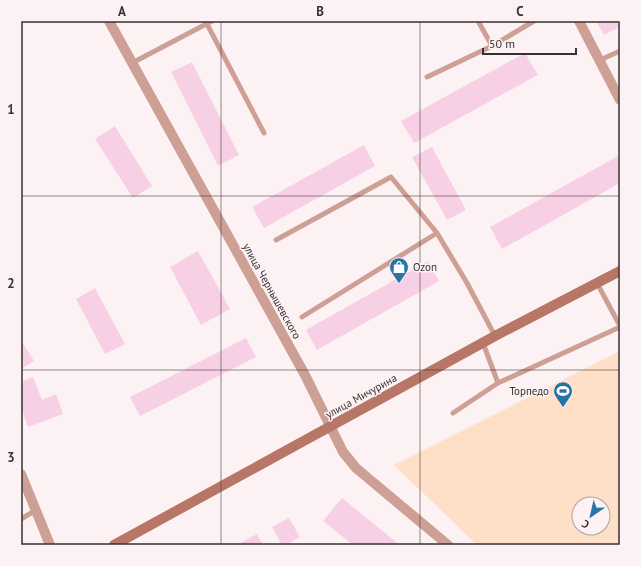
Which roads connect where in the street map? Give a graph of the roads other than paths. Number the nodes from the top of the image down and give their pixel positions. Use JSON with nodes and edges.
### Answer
{"nodes":[{"id":1,"x":109,"y":21,"type":"edge"},
{"id":2,"x":478,"y":21,"type":"edge"},
{"id":3,"x":534,"y":21,"type":"edge"},
{"id":4,"x":579,"y":21,"type":"edge"},
{"id":5,"x":209,"y":22,"type":"edge"},
{"id":6,"x":492,"y":46,"type":"junction"},
{"id":7,"x":620,"y":51,"type":"edge"},
{"id":8,"x":600,"y":60,"type":"junction"},
{"id":9,"x":132,"y":63,"type":"junction"},
{"id":10,"x":427,"y":77,"type":"dead end"},
{"id":11,"x":620,"y":100,"type":"edge"},
{"id":12,"x":264,"y":132,"type":"dead end"},
{"id":13,"x":437,"y":233,"type":"junction"},
{"id":14,"x":276,"y":240,"type":"dead end"},
{"id":15,"x":620,"y":271,"type":"edge"},
{"id":16,"x":597,"y":283,"type":"junction"},
{"id":17,"x":302,"y":317,"type":"dead end"},
{"id":18,"x":620,"y":326,"type":"edge"},
{"id":19,"x":495,"y":336,"type":"junction"},
{"id":20,"x":483,"y":343,"type":"junction"},
{"id":21,"x":498,"y":383,"type":"junction"},
{"id":22,"x":453,"y":412,"type":"dead end"},
{"id":23,"x":331,"y":427,"type":"junction"},
{"id":24,"x":21,"y":474,"type":"edge"},
{"id":25,"x":36,"y":510,"type":"junction"},
{"id":26,"x":21,"y":519,"type":"edge"},
{"id":27,"x":50,"y":545,"type":"edge"},
{"id":28,"x":114,"y":545,"type":"edge"},
{"id":29,"x":448,"y":545,"type":"edge"}],
"edges":[{"from":1,"to":9,"type":"street","name":"улица Чернышевского"},
{"from":2,"to":6,"type":"lane"},
{"from":3,"to":6,"type":"lane"},
{"from":4,"to":8,"type":"street"},
{"from":5,"to":9,"type":"lane"},
{"from":5,"to":12,"type":"lane"},
{"from":6,"to":10,"type":"lane"},
{"from":7,"to":8,"type":"lane"},
{"from":8,"to":11,"type":"street"},
{"from":9,"to":23,"type":"street","name":"улица Чернышевского"},
{"from":13,"to":14,"type":"lane"},
{"from":13,"to":17,"type":"lane"},
{"from":13,"to":19,"type":"lane"},
{"from":15,"to":16,"type":"main road","name":"улица Мичурина"},
{"from":16,"to":18,"type":"lane"},
{"from":16,"to":19,"type":"main road","name":"улица Мичурина"},
{"from":18,"to":21,"type":"lane"},
{"from":19,"to":20,"type":"main road","name":"улица Мичурина"},
{"from":20,"to":21,"type":"lane"},
{"from":20,"to":23,"type":"main road","name":"улица Мичурина"},
{"from":21,"to":22,"type":"lane"},
{"from":23,"to":28,"type":"main road","name":"улица Мичурина"},
{"from":23,"to":29,"type":"street","name":"улица Чернышевского"},
{"from":24,"to":25,"type":"street"},
{"from":25,"to":26,"type":"lane"},
{"from":25,"to":27,"type":"street"}]}
